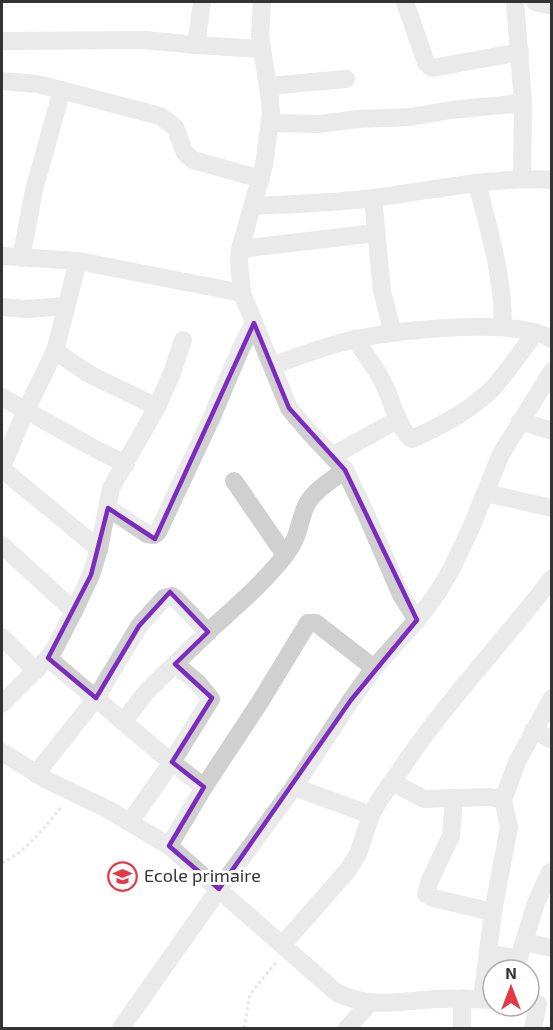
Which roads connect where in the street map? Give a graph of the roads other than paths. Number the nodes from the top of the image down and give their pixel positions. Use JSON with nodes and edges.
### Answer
{"nodes":[{"id":1,"x":202,"y":2,"type":"edge"},
{"id":2,"x":262,"y":2,"type":"edge"},
{"id":3,"x":405,"y":2,"type":"edge"},
{"id":4,"x":515,"y":2,"type":"edge"},
{"id":5,"x":535,"y":2,"type":"edge"},
{"id":6,"x":552,"y":6,"type":"edge"},
{"id":7,"x":2,"y":41,"type":"edge"},
{"id":8,"x":196,"y":45,"type":"junction"},
{"id":9,"x":261,"y":49,"type":"junction"},
{"id":10,"x":520,"y":52,"type":"junction"},
{"id":11,"x":346,"y":79,"type":"dead end"},
{"id":12,"x":2,"y":81,"type":"edge"},
{"id":13,"x":268,"y":86,"type":"junction"},
{"id":14,"x":62,"y":90,"type":"junction"},
{"id":15,"x":523,"y":103,"type":"junction"},
{"id":16,"x":270,"y":123,"type":"junction"},
{"id":17,"x":261,"y":179,"type":"junction"},
{"id":18,"x":522,"y":179,"type":"junction"},
{"id":19,"x":552,"y":180,"type":"edge"},
{"id":20,"x":477,"y":183,"type":"junction"},
{"id":21,"x":373,"y":198,"type":"junction"},
{"id":22,"x":254,"y":207,"type":"junction"},
{"id":23,"x":376,"y":233,"type":"junction"},
{"id":24,"x":240,"y":249,"type":"junction"},
{"id":25,"x":2,"y":256,"type":"edge"},
{"id":26,"x":21,"y":258,"type":"junction"},
{"id":27,"x":78,"y":261,"type":"junction"},
{"id":28,"x":242,"y":292,"type":"junction"},
{"id":29,"x":66,"y":306,"type":"junction"},
{"id":30,"x":2,"y":307,"type":"edge"},
{"id":31,"x":254,"y":323,"type":"junction"},
{"id":32,"x":503,"y":326,"type":"junction"},
{"id":33,"x":393,"y":333,"type":"junction"},
{"id":34,"x":544,"y":335,"type":"edge"},
{"id":35,"x":355,"y":339,"type":"junction"},
{"id":36,"x":183,"y":340,"type":"dead end"},
{"id":37,"x":55,"y":351,"type":"junction"},
{"id":38,"x":272,"y":366,"type":"junction"},
{"id":39,"x":552,"y":371,"type":"edge"},
{"id":40,"x":2,"y":398,"type":"edge"},
{"id":41,"x":157,"y":407,"type":"junction"},
{"id":42,"x":26,"y":410,"type":"junction"},
{"id":43,"x":399,"y":419,"type":"junction"},
{"id":44,"x":520,"y":421,"type":"junction"},
{"id":45,"x":552,"y":431,"type":"edge"},
{"id":46,"x":332,"y":456,"type":"junction"},
{"id":47,"x":126,"y":464,"type":"junction"},
{"id":48,"x":2,"y":468,"type":"edge"},
{"id":49,"x":345,"y":470,"type":"junction"},
{"id":50,"x":234,"y":481,"type":"dead end"},
{"id":51,"x":484,"y":493,"type":"junction"},
{"id":52,"x":108,"y":508,"type":"junction"},
{"id":53,"x":552,"y":508,"type":"edge"},
{"id":54,"x":2,"y":545,"type":"edge"},
{"id":55,"x":99,"y":549,"type":"junction"},
{"id":56,"x":285,"y":555,"type":"junction"},
{"id":57,"x":552,"y":578,"type":"edge"},
{"id":58,"x":74,"y":611,"type":"junction"},
{"id":59,"x":417,"y":620,"type":"junction"},
{"id":60,"x":208,"y":632,"type":"junction"},
{"id":61,"x":2,"y":638,"type":"edge"},
{"id":62,"x":175,"y":664,"type":"junction"},
{"id":63,"x":42,"y":665,"type":"junction"},
{"id":64,"x":374,"y":668,"type":"junction"},
{"id":65,"x":96,"y":698,"type":"junction"},
{"id":66,"x":552,"y":698,"type":"edge"},
{"id":67,"x":2,"y":704,"type":"edge"},
{"id":68,"x":123,"y":722,"type":"junction"},
{"id":69,"x":534,"y":730,"type":"junction"},
{"id":70,"x":552,"y":740,"type":"edge"},
{"id":71,"x":2,"y":752,"type":"edge"},
{"id":72,"x":172,"y":762,"type":"junction"},
{"id":73,"x":36,"y":774,"type":"junction"},
{"id":74,"x":392,"y":782,"type":"junction"},
{"id":75,"x":204,"y":786,"type":"junction"},
{"id":76,"x":294,"y":787,"type":"junction"},
{"id":77,"x":454,"y":798,"type":"junction"},
{"id":78,"x":503,"y":800,"type":"junction"},
{"id":79,"x":371,"y":815,"type":"junction"},
{"id":80,"x":129,"y":822,"type":"junction"},
{"id":81,"x":169,"y":846,"type":"junction"},
{"id":82,"x":550,"y":872,"type":"dead end"},
{"id":83,"x":219,"y":890,"type":"junction"},
{"id":84,"x":493,"y":912,"type":"junction"},
{"id":85,"x":524,"y":942,"type":"junction"},
{"id":86,"x":285,"y":946,"type":"junction"},
{"id":87,"x":552,"y":948,"type":"edge"},
{"id":88,"x":488,"y":954,"type":"junction"},
{"id":89,"x":488,"y":958,"type":"edge"},
{"id":90,"x":462,"y":998,"type":"junction"},
{"id":91,"x":481,"y":999,"type":"edge"},
{"id":92,"x":369,"y":1004,"type":"junction"},
{"id":93,"x":121,"y":1029,"type":"edge"},
{"id":94,"x":347,"y":1029,"type":"edge"},
{"id":95,"x":462,"y":1029,"type":"edge"}],
"edges":[{"from":1,"to":8,"type":"street"},
{"from":2,"to":9,"type":"street"},
{"from":3,"to":10,"type":"street"},
{"from":4,"to":10,"type":"street"},
{"from":5,"to":6,"type":"street"},
{"from":7,"to":8,"type":"street"},
{"from":8,"to":9,"type":"street"},
{"from":9,"to":13,"type":"street"},
{"from":10,"to":15,"type":"street"},
{"from":11,"to":13,"type":"street"},
{"from":12,"to":14,"type":"street"},
{"from":13,"to":16,"type":"street"},
{"from":14,"to":17,"type":"street"},
{"from":14,"to":26,"type":"street"},
{"from":15,"to":16,"type":"street"},
{"from":15,"to":18,"type":"street"},
{"from":16,"to":17,"type":"street"},
{"from":17,"to":22,"type":"street"},
{"from":18,"to":19,"type":"street"},
{"from":18,"to":20,"type":"street"},
{"from":20,"to":21,"type":"street"},
{"from":20,"to":32,"type":"street"},
{"from":21,"to":22,"type":"street"},
{"from":21,"to":23,"type":"street"},
{"from":22,"to":24,"type":"street"},
{"from":23,"to":24,"type":"street"},
{"from":23,"to":33,"type":"street"},
{"from":24,"to":28,"type":"street"},
{"from":25,"to":26,"type":"street"},
{"from":26,"to":27,"type":"street"},
{"from":27,"to":28,"type":"street"},
{"from":27,"to":29,"type":"street"},
{"from":28,"to":31,"type":"street"},
{"from":29,"to":30,"type":"street"},
{"from":29,"to":37,"type":"street"},
{"from":31,"to":38,"type":"street"},
{"from":31,"to":52,"type":"street"},
{"from":32,"to":33,"type":"street"},
{"from":32,"to":34,"type":"street"},
{"from":33,"to":35,"type":"street"},
{"from":34,"to":43,"type":"street"},
{"from":35,"to":38,"type":"street"},
{"from":35,"to":43,"type":"street"},
{"from":36,"to":41,"type":"street"},
{"from":37,"to":41,"type":"street"},
{"from":37,"to":42,"type":"street"},
{"from":38,"to":46,"type":"street"},
{"from":39,"to":44,"type":"street"},
{"from":40,"to":42,"type":"street"},
{"from":41,"to":47,"type":"street"},
{"from":42,"to":47,"type":"street"},
{"from":42,"to":48,"type":"street"},
{"from":43,"to":46,"type":"street"},
{"from":44,"to":45,"type":"street"},
{"from":44,"to":51,"type":"street"},
{"from":46,"to":49,"type":"street"},
{"from":47,"to":52,"type":"street"},
{"from":48,"to":55,"type":"street"},
{"from":49,"to":56,"type":"street"},
{"from":49,"to":59,"type":"street"},
{"from":50,"to":56,"type":"street"},
{"from":51,"to":53,"type":"street"},
{"from":51,"to":59,"type":"street"},
{"from":52,"to":55,"type":"street"},
{"from":54,"to":58,"type":"street"},
{"from":55,"to":58,"type":"street"},
{"from":56,"to":60,"type":"street"},
{"from":57,"to":74,"type":"street"},
{"from":58,"to":63,"type":"street"},
{"from":59,"to":64,"type":"street"},
{"from":60,"to":62,"type":"street"},
{"from":60,"to":65,"type":"street"},
{"from":61,"to":63,"type":"street"},
{"from":62,"to":68,"type":"street"},
{"from":62,"to":72,"type":"street"},
{"from":63,"to":65,"type":"street"},
{"from":63,"to":67,"type":"street"},
{"from":64,"to":75,"type":"street"},
{"from":64,"to":76,"type":"street"},
{"from":65,"to":68,"type":"street"},
{"from":65,"to":73,"type":"street"},
{"from":66,"to":69,"type":"street"},
{"from":68,"to":72,"type":"street"},
{"from":69,"to":70,"type":"street"},
{"from":69,"to":78,"type":"street"},
{"from":71,"to":73,"type":"street"},
{"from":72,"to":75,"type":"street"},
{"from":72,"to":80,"type":"street"},
{"from":73,"to":80,"type":"street"},
{"from":74,"to":77,"type":"street"},
{"from":74,"to":79,"type":"street"},
{"from":75,"to":81,"type":"street"},
{"from":76,"to":79,"type":"street"},
{"from":76,"to":83,"type":"street"},
{"from":77,"to":78,"type":"street"},
{"from":77,"to":84,"type":"street"},
{"from":78,"to":84,"type":"street"},
{"from":79,"to":86,"type":"street"},
{"from":80,"to":81,"type":"street"},
{"from":81,"to":83,"type":"street"},
{"from":82,"to":85,"type":"street"},
{"from":83,"to":86,"type":"street"},
{"from":83,"to":93,"type":"street"},
{"from":84,"to":88,"type":"street"},
{"from":85,"to":87,"type":"street"},
{"from":85,"to":88,"type":"street"},
{"from":86,"to":92,"type":"street"},
{"from":88,"to":89,"type":"street"},
{"from":90,"to":91,"type":"street"},
{"from":90,"to":92,"type":"street"},
{"from":90,"to":95,"type":"street"},
{"from":92,"to":94,"type":"street"}]}
